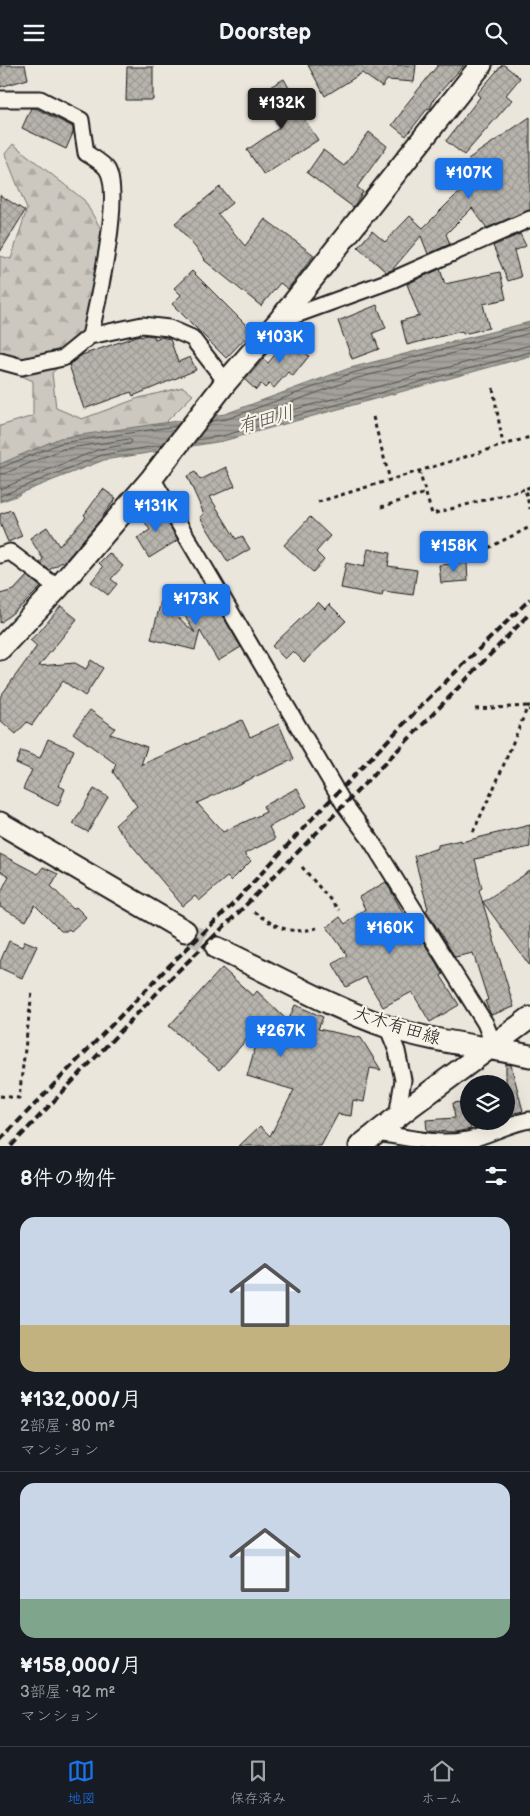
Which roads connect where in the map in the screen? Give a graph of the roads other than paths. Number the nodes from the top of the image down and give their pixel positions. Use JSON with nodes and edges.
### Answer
{"nodes":[{"id":1,"x":481,"y":65,"type":"edge"},
{"id":2,"x":0,"y":99,"type":"edge"},
{"id":3,"x":530,"y":219,"type":"edge"},
{"id":4,"x":279,"y":321,"type":"junction"},
{"id":5,"x":90,"y":336,"type":"junction"},
{"id":6,"x":0,"y":361,"type":"edge"},
{"id":7,"x":226,"y":382,"type":"junction"},
{"id":8,"x":152,"y":478,"type":"junction"},
{"id":9,"x":0,"y":555,"type":"edge"},
{"id":10,"x":58,"y":588,"type":"junction"},
{"id":11,"x":0,"y":649,"type":"edge"},
{"id":12,"x":0,"y":823,"type":"edge"},
{"id":13,"x":186,"y":931,"type":"tunnel mouth"},
{"id":14,"x":217,"y":948,"type":"tunnel mouth"},
{"id":15,"x":530,"y":1018,"type":"edge"},
{"id":16,"x":387,"y":1026,"type":"junction"},
{"id":17,"x":490,"y":1047,"type":"junction"},
{"id":18,"x":530,"y":1056,"type":"edge"},
{"id":19,"x":397,"y":1117,"type":"junction"},
{"id":20,"x":530,"y":1120,"type":"edge"},
{"id":21,"x":377,"y":1133,"type":"junction"},
{"id":22,"x":360,"y":1146,"type":"edge"}],
"edges":[{"from":1,"to":4,"type":"main road"},
{"from":2,"to":5,"type":"street"},
{"from":3,"to":4,"type":"street"},
{"from":4,"to":7,"type":"main road"},
{"from":5,"to":6,"type":"street"},
{"from":5,"to":7,"type":"street"},
{"from":7,"to":8,"type":"main road"},
{"from":8,"to":10,"type":"main road"},
{"from":8,"to":17,"type":"street"},
{"from":9,"to":10,"type":"street"},
{"from":10,"to":11,"type":"main road"},
{"from":12,"to":13,"type":"main road"},
{"from":14,"to":16,"type":"main road","name":"大木有田線"},
{"from":15,"to":17,"type":"main road"},
{"from":16,"to":17,"type":"main road","name":"大木有田線"},
{"from":16,"to":19,"type":"street"},
{"from":17,"to":18,"type":"main road","name":"大木有田線"},
{"from":17,"to":19,"type":"main road"},
{"from":19,"to":21,"type":"main road"},
{"from":20,"to":21,"type":"street"},
{"from":21,"to":22,"type":"main road"}]}
